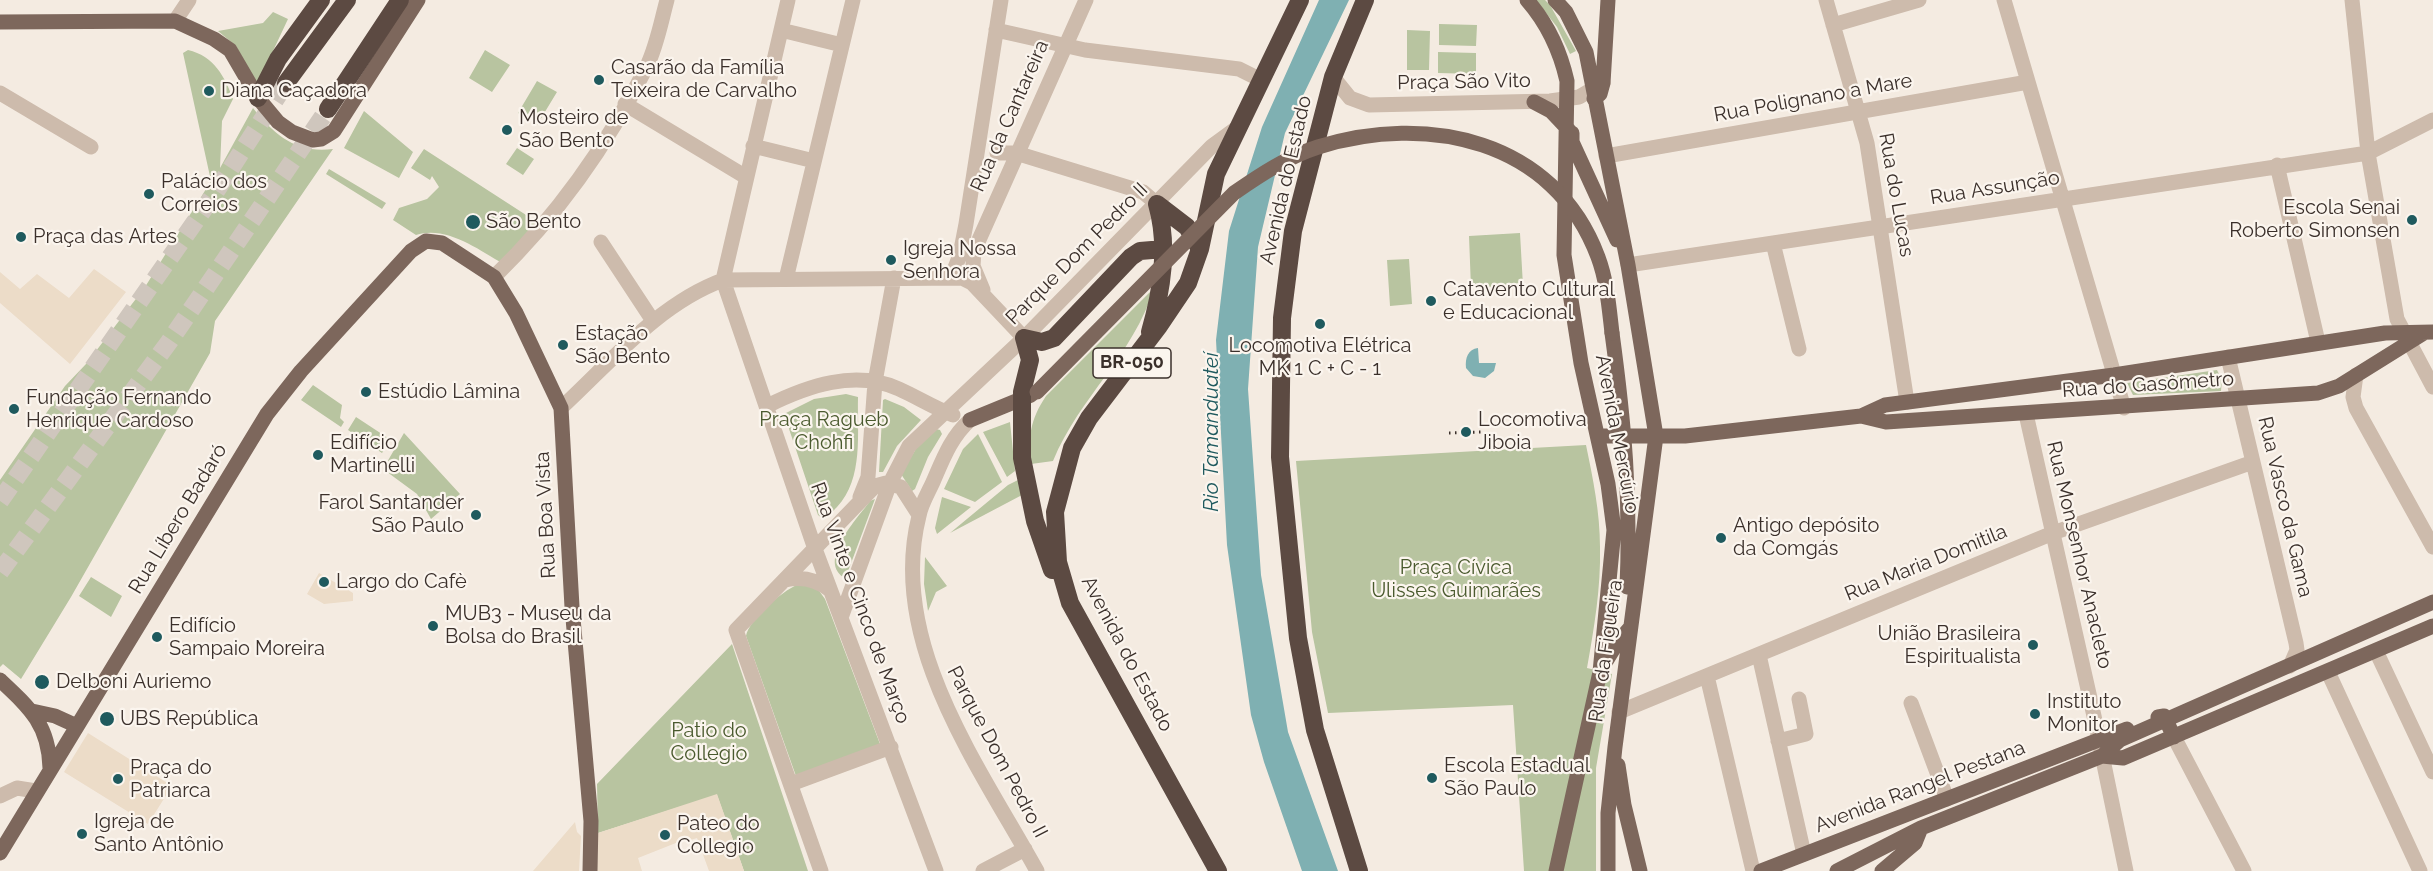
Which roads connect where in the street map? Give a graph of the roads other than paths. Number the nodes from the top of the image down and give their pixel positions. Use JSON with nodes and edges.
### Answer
{"nodes":[{"id":1,"x":173,"y":0,"type":"edge"},
{"id":2,"x":189,"y":0,"type":"edge"},
{"id":3,"x":321,"y":0,"type":"edge"},
{"id":4,"x":346,"y":0,"type":"edge"},
{"id":5,"x":400,"y":0,"type":"edge"},
{"id":6,"x":418,"y":0,"type":"edge"},
{"id":7,"x":667,"y":0,"type":"edge"},
{"id":8,"x":788,"y":0,"type":"edge"},
{"id":9,"x":853,"y":0,"type":"edge"},
{"id":10,"x":1001,"y":0,"type":"edge"},
{"id":11,"x":1086,"y":0,"type":"edge"},
{"id":12,"x":1300,"y":0,"type":"edge"},
{"id":13,"x":1365,"y":0,"type":"edge"},
{"id":14,"x":1527,"y":0,"type":"edge"},
{"id":15,"x":1555,"y":0,"type":"edge"},
{"id":16,"x":1608,"y":0,"type":"edge"},
{"id":17,"x":1826,"y":0,"type":"edge"},
{"id":18,"x":1919,"y":0,"type":"edge"},
{"id":19,"x":2004,"y":0,"type":"edge"},
{"id":20,"x":2352,"y":0,"type":"edge"},
{"id":21,"x":175,"y":21,"type":"junction"},
{"id":22,"x":0,"y":22,"type":"edge"},
{"id":23,"x":1833,"y":25,"type":"junction"},
{"id":24,"x":781,"y":30,"type":"junction"},
{"id":25,"x":996,"y":30,"type":"junction"},
{"id":26,"x":842,"y":45,"type":"junction"},
{"id":27,"x":1065,"y":47,"type":"junction"},
{"id":28,"x":1333,"y":77,"type":"junction"},
{"id":29,"x":1261,"y":80,"type":"junction"},
{"id":30,"x":2028,"y":82,"type":"junction"},
{"id":31,"x":286,"y":83,"type":"tunnel mouth"},
{"id":32,"x":1597,"y":90,"type":"junction"},
{"id":33,"x":0,"y":93,"type":"edge"},
{"id":34,"x":258,"y":98,"type":"junction"},
{"id":35,"x":1568,"y":100,"type":"junction"},
{"id":36,"x":1534,"y":102,"type":"junction"},
{"id":37,"x":625,"y":104,"type":"junction"},
{"id":38,"x":328,"y":109,"type":"tunnel mouth"},
{"id":39,"x":1858,"y":111,"type":"junction"},
{"id":40,"x":2433,"y":120,"type":"edge"},
{"id":41,"x":1568,"y":124,"type":"junction"},
{"id":42,"x":1238,"y":127,"type":"junction"},
{"id":43,"x":981,"y":142,"type":"junction"},
{"id":44,"x":753,"y":146,"type":"junction"},
{"id":45,"x":91,"y":147,"type":"dead end"},
{"id":46,"x":997,"y":153,"type":"junction"},
{"id":47,"x":1016,"y":153,"type":"junction"},
{"id":48,"x":2368,"y":153,"type":"junction"},
{"id":49,"x":1606,"y":156,"type":"junction"},
{"id":50,"x":814,"y":161,"type":"junction"},
{"id":51,"x":2277,"y":165,"type":"junction"},
{"id":52,"x":976,"y":167,"type":"junction"},
{"id":53,"x":746,"y":177,"type":"junction"},
{"id":54,"x":1001,"y":183,"type":"junction"},
{"id":55,"x":2062,"y":200,"type":"junction"},
{"id":56,"x":1157,"y":204,"type":"junction"},
{"id":57,"x":966,"y":224,"type":"junction"},
{"id":58,"x":1881,"y":227,"type":"junction"},
{"id":59,"x":982,"y":230,"type":"junction"},
{"id":60,"x":601,"y":242,"type":"dead end"},
{"id":61,"x":1773,"y":243,"type":"junction"},
{"id":62,"x":968,"y":249,"type":"junction"},
{"id":63,"x":1164,"y":249,"type":"junction"},
{"id":64,"x":1200,"y":249,"type":"junction"},
{"id":65,"x":1628,"y":262,"type":"junction"},
{"id":66,"x":494,"y":277,"type":"junction"},
{"id":67,"x":894,"y":278,"type":"junction"},
{"id":68,"x":951,"y":278,"type":"junction"},
{"id":69,"x":786,"y":279,"type":"junction"},
{"id":70,"x":723,"y":280,"type":"junction"},
{"id":71,"x":985,"y":296,"type":"junction"},
{"id":72,"x":653,"y":321,"type":"junction"},
{"id":73,"x":2428,"y":333,"type":"edge"},
{"id":74,"x":2404,"y":337,"type":"junction"},
{"id":75,"x":1024,"y":338,"type":"junction"},
{"id":76,"x":2318,"y":342,"type":"junction"},
{"id":77,"x":1146,"y":345,"type":"junction"},
{"id":78,"x":1799,"y":349,"type":"dead end"},
{"id":79,"x":2228,"y":357,"type":"junction"},
{"id":80,"x":2114,"y":375,"type":"junction"},
{"id":81,"x":2356,"y":375,"type":"junction"},
{"id":82,"x":875,"y":382,"type":"junction"},
{"id":83,"x":2433,"y":387,"type":"edge"},
{"id":84,"x":1030,"y":396,"type":"junction"},
{"id":85,"x":2238,"y":400,"type":"junction"},
{"id":86,"x":1907,"y":402,"type":"junction"},
{"id":87,"x":767,"y":405,"type":"junction"},
{"id":88,"x":561,"y":408,"type":"junction"},
{"id":89,"x":2124,"y":408,"type":"junction"},
{"id":90,"x":946,"y":412,"type":"junction"},
{"id":91,"x":2026,"y":414,"type":"junction"},
{"id":92,"x":1861,"y":416,"type":"junction"},
{"id":93,"x":970,"y":420,"type":"junction"},
{"id":94,"x":1599,"y":436,"type":"junction"},
{"id":95,"x":1626,"y":436,"type":"junction"},
{"id":96,"x":1656,"y":436,"type":"junction"},
{"id":97,"x":950,"y":443,"type":"junction"},
{"id":98,"x":2253,"y":462,"type":"junction"},
{"id":99,"x":890,"y":483,"type":"junction"},
{"id":100,"x":1608,"y":484,"type":"junction"},
{"id":101,"x":858,"y":501,"type":"junction"},
{"id":102,"x":919,"y":515,"type":"junction"},
{"id":103,"x":2053,"y":533,"type":"junction"},
{"id":104,"x":2433,"y":547,"type":"edge"},
{"id":105,"x":815,"y":549,"type":"junction"},
{"id":106,"x":1629,"y":551,"type":"junction"},
{"id":107,"x":785,"y":580,"type":"junction"},
{"id":108,"x":830,"y":590,"type":"junction"},
{"id":109,"x":2433,"y":602,"type":"edge"},
{"id":110,"x":1070,"y":603,"type":"junction"},
{"id":111,"x":842,"y":615,"type":"junction"},
{"id":112,"x":2433,"y":626,"type":"edge"},
{"id":113,"x":1630,"y":628,"type":"junction"},
{"id":114,"x":2376,"y":651,"type":"junction"},
{"id":115,"x":2324,"y":652,"type":"junction"},
{"id":116,"x":1758,"y":655,"type":"junction"},
{"id":117,"x":2290,"y":666,"type":"junction"},
{"id":118,"x":1600,"y":672,"type":"junction"},
{"id":119,"x":2328,"y":672,"type":"junction"},
{"id":120,"x":1707,"y":676,"type":"junction"},
{"id":121,"x":0,"y":680,"type":"edge"},
{"id":122,"x":1799,"y":699,"type":"dead end"},
{"id":123,"x":1911,"y":703,"type":"dead end"},
{"id":124,"x":32,"y":710,"type":"junction"},
{"id":125,"x":1619,"y":712,"type":"junction"},
{"id":126,"x":2164,"y":717,"type":"junction"},
{"id":127,"x":77,"y":726,"type":"junction"},
{"id":128,"x":2174,"y":737,"type":"junction"},
{"id":129,"x":2099,"y":740,"type":"junction"},
{"id":130,"x":2120,"y":740,"type":"junction"},
{"id":131,"x":1778,"y":741,"type":"junction"},
{"id":132,"x":891,"y":747,"type":"junction"},
{"id":133,"x":1615,"y":747,"type":"junction"},
{"id":134,"x":2102,"y":756,"type":"junction"},
{"id":135,"x":50,"y":768,"type":"junction"},
{"id":136,"x":2433,"y":772,"type":"edge"},
{"id":137,"x":791,"y":784,"type":"junction"},
{"id":138,"x":36,"y":791,"type":"junction"},
{"id":139,"x":0,"y":796,"type":"edge"},
{"id":140,"x":1947,"y":799,"type":"junction"},
{"id":141,"x":1921,"y":828,"type":"junction"},
{"id":142,"x":1899,"y":838,"type":"junction"},
{"id":143,"x":1025,"y":849,"type":"junction"},
{"id":144,"x":0,"y":853,"type":"edge"},
{"id":145,"x":1804,"y":854,"type":"junction"},
{"id":146,"x":590,"y":871,"type":"edge"},
{"id":147,"x":821,"y":871,"type":"edge"},
{"id":148,"x":936,"y":871,"type":"edge"},
{"id":149,"x":983,"y":871,"type":"edge"},
{"id":150,"x":1037,"y":871,"type":"edge"},
{"id":151,"x":1218,"y":871,"type":"edge"},
{"id":152,"x":1359,"y":871,"type":"edge"},
{"id":153,"x":1556,"y":871,"type":"edge"},
{"id":154,"x":1608,"y":871,"type":"edge"},
{"id":155,"x":1640,"y":871,"type":"edge"},
{"id":156,"x":1753,"y":871,"type":"edge"},
{"id":157,"x":1761,"y":871,"type":"edge"},
{"id":158,"x":1788,"y":871,"type":"edge"},
{"id":159,"x":1837,"y":871,"type":"edge"},
{"id":160,"x":1882,"y":871,"type":"edge"},
{"id":161,"x":2126,"y":871,"type":"edge"},
{"id":162,"x":2244,"y":871,"type":"edge"},
{"id":163,"x":2421,"y":871,"type":"edge"}],
"edges":[{"from":1,"to":21,"type":"street"},
{"from":2,"to":21,"type":"street"},
{"from":3,"to":34,"type":"highway"},
{"from":4,"to":31,"type":"highway"},
{"from":5,"to":38,"type":"highway"},
{"from":6,"to":34,"type":"main road"},
{"from":7,"to":37,"type":"street"},
{"from":8,"to":24,"type":"street"},
{"from":9,"to":26,"type":"street"},
{"from":10,"to":25,"type":"street"},
{"from":11,"to":27,"type":"street","name":"Rua da Cantareira"},
{"from":12,"to":29,"type":"highway","name":"Avenida do Estado","number":"BR-050"},
{"from":13,"to":28,"type":"highway","name":"Avenida do Estado"},
{"from":14,"to":35,"type":"main road","name":"Avenida Mercúrio"},
{"from":15,"to":32,"type":"main road","name":"Avenida Mercúrio"},
{"from":16,"to":32,"type":"main road"},
{"from":17,"to":23,"type":"street","name":"Rua do Lucas"},
{"from":18,"to":23,"type":"street"},
{"from":19,"to":30,"type":"street"},
{"from":20,"to":48,"type":"street"},
{"from":21,"to":22,"type":"main road"},
{"from":21,"to":34,"type":"main road"},
{"from":23,"to":39,"type":"street","name":"Rua do Lucas"},
{"from":24,"to":26,"type":"street"},
{"from":24,"to":44,"type":"street"},
{"from":25,"to":27,"type":"street"},
{"from":25,"to":43,"type":"street"},
{"from":26,"to":50,"type":"street"},
{"from":27,"to":29,"type":"street"},
{"from":27,"to":47,"type":"street","name":"Rua da Cantareira"},
{"from":28,"to":36,"type":"street","name":"Praça São Vito"},
{"from":28,"to":152,"type":"highway","name":"Avenida do Estado"},
{"from":29,"to":42,"type":"highway","name":"Avenida do Estado","number":"BR-050"},
{"from":30,"to":39,"type":"street","name":"Rua Polignano a Mare"},
{"from":30,"to":55,"type":"street"},
{"from":32,"to":35,"type":"street","name":"Praça São Vito"},
{"from":32,"to":49,"type":"main road","name":"Avenida Mercúrio"},
{"from":33,"to":45,"type":"street"},
{"from":35,"to":36,"type":"street","name":"Praça São Vito"},
{"from":35,"to":41,"type":"main road","name":"Avenida Mercúrio"},
{"from":36,"to":41,"type":"main road"},
{"from":37,"to":53,"type":"street"},
{"from":37,"to":66,"type":"street"},
{"from":39,"to":49,"type":"street","name":"Rua Polignano a Mare"},
{"from":39,"to":58,"type":"street","name":"Rua do Lucas"},
{"from":40,"to":48,"type":"street","name":"Rua Assunção"},
{"from":41,"to":65,"type":"main road"},
{"from":41,"to":94,"type":"main road","name":"Avenida Mercúrio"},
{"from":42,"to":56,"type":"street","name":"Parque Dom Pedro II"},
{"from":42,"to":64,"type":"highway","name":"Avenida do Estado","number":"BR-050"},
{"from":43,"to":46,"type":"street"},
{"from":43,"to":52,"type":"street"},
{"from":44,"to":50,"type":"street"},
{"from":44,"to":53,"type":"street"},
{"from":46,"to":47,"type":"street"},
{"from":46,"to":54,"type":"street"},
{"from":47,"to":54,"type":"street","name":"Rua da Cantareira"},
{"from":47,"to":56,"type":"street"},
{"from":48,"to":51,"type":"street","name":"Rua Assunção"},
{"from":48,"to":74,"type":"street"},
{"from":49,"to":65,"type":"main road","name":"Avenida Mercúrio"},
{"from":50,"to":69,"type":"street"},
{"from":51,"to":55,"type":"street","name":"Rua Assunção"},
{"from":51,"to":76,"type":"street"},
{"from":52,"to":54,"type":"street"},
{"from":52,"to":57,"type":"street"},
{"from":53,"to":70,"type":"street"},
{"from":54,"to":59,"type":"street","name":"Rua da Cantareira"},
{"from":55,"to":58,"type":"street","name":"Rua Assunção"},
{"from":55,"to":80,"type":"street"},
{"from":56,"to":63,"type":"highway"},
{"from":56,"to":64,"type":"highway"},
{"from":56,"to":75,"type":"street","name":"Parque Dom Pedro II"},
{"from":57,"to":59,"type":"street"},
{"from":57,"to":62,"type":"street"},
{"from":58,"to":61,"type":"street","name":"Rua Assunção"},
{"from":58,"to":86,"type":"street","name":"Rua do Lucas"},
{"from":59,"to":62,"type":"street","name":"Rua da Cantareira"},
{"from":60,"to":72,"type":"street"},
{"from":61,"to":65,"type":"street","name":"Rua Assunção"},
{"from":61,"to":78,"type":"street"},
{"from":62,"to":68,"type":"street"},
{"from":62,"to":71,"type":"street"},
{"from":63,"to":75,"type":"highway"},
{"from":63,"to":77,"type":"highway"},
{"from":64,"to":77,"type":"highway","name":"Avenida do Estado","number":"BR-050"},
{"from":65,"to":96,"type":"main road","name":"Avenida Mercúrio"},
{"from":66,"to":88,"type":"main road","name":"Rua Boa Vista"},
{"from":66,"to":127,"type":"main road","name":"Rua Líbero Badaró"},
{"from":67,"to":68,"type":"street"},
{"from":67,"to":69,"type":"street"},
{"from":67,"to":82,"type":"street"},
{"from":68,"to":71,"type":"street"},
{"from":69,"to":70,"type":"street"},
{"from":70,"to":72,"type":"street"},
{"from":70,"to":87,"type":"street","name":"Rua Vinte e Cinco de Março"},
{"from":71,"to":75,"type":"street"},
{"from":72,"to":88,"type":"street"},
{"from":73,"to":74,"type":"main road","name":"Rua do Gasômetro"},
{"from":74,"to":76,"type":"main road","name":"Rua do Gasômetro"},
{"from":74,"to":81,"type":"main road","name":"Rua do Gasômetro"},
{"from":74,"to":83,"type":"street"},
{"from":75,"to":84,"type":"highway"},
{"from":75,"to":90,"type":"street","name":"Parque Dom Pedro II"},
{"from":76,"to":79,"type":"main road","name":"Rua do Gasômetro"},
{"from":77,"to":110,"type":"highway","name":"Avenida do Estado","number":"BR-050"},
{"from":79,"to":80,"type":"main road","name":"Rua do Gasômetro"},
{"from":79,"to":85,"type":"street","name":"Rua Vasco da Gama"},
{"from":80,"to":86,"type":"main road","name":"Rua do Gasômetro"},
{"from":80,"to":89,"type":"street"},
{"from":81,"to":85,"type":"main road","name":"Rua do Gasômetro"},
{"from":81,"to":104,"type":"street"},
{"from":82,"to":87,"type":"street"},
{"from":82,"to":90,"type":"street"},
{"from":82,"to":101,"type":"street"},
{"from":84,"to":93,"type":"main road"},
{"from":84,"to":95,"type":"main road","bridge":true},
{"from":84,"to":110,"type":"highway"},
{"from":85,"to":89,"type":"main road","name":"Rua do Gasômetro"},
{"from":85,"to":98,"type":"street","name":"Rua Vasco da Gama"},
{"from":86,"to":92,"type":"main road","name":"Rua do Gasômetro"},
{"from":87,"to":105,"type":"street","name":"Rua Vinte e Cinco de Março"},
{"from":88,"to":146,"type":"main road","name":"Rua Boa Vista"},
{"from":89,"to":91,"type":"main road","name":"Rua do Gasômetro"},
{"from":90,"to":93,"type":"street"},
{"from":90,"to":97,"type":"street"},
{"from":90,"to":99,"type":"street","name":"Parque Dom Pedro II"},
{"from":91,"to":92,"type":"main road","name":"Rua do Gasômetro"},
{"from":91,"to":103,"type":"street","name":"Rua Monsenhor Anacleto"},
{"from":92,"to":96,"type":"main road","name":"Rua do Gasômetro"},
{"from":93,"to":97,"type":"street","name":"Parque Dom Pedro II"},
{"from":94,"to":95,"type":"main road","name":"Rua do Gasômetro"},
{"from":94,"to":100,"type":"main road","name":"Avenida Mercúrio"},
{"from":95,"to":96,"type":"main road","name":"Rua do Gasômetro"},
{"from":95,"to":106,"type":"main road"},
{"from":96,"to":113,"type":"main road","name":"Rua da Figueira"},
{"from":97,"to":102,"type":"street","name":"Parque Dom Pedro II"},
{"from":98,"to":103,"type":"street","name":"Rua Maria Domitila"},
{"from":98,"to":117,"type":"street","name":"Rua Vasco da Gama"},
{"from":99,"to":101,"type":"street"},
{"from":99,"to":102,"type":"street"},
{"from":99,"to":111,"type":"street","name":"Parque Dom Pedro II"},
{"from":100,"to":106,"type":"main road"},
{"from":100,"to":118,"type":"main road","name":"Avenida Mercúrio"},
{"from":101,"to":105,"type":"street"},
{"from":102,"to":143,"type":"street","name":"Parque Dom Pedro II"},
{"from":103,"to":116,"type":"street","name":"Rua Maria Domitila"},
{"from":103,"to":129,"type":"street","name":"Rua Monsenhor Anacleto"},
{"from":105,"to":107,"type":"street"},
{"from":105,"to":108,"type":"street","name":"Rua Vinte e Cinco de Março"},
{"from":106,"to":113,"type":"main road"},
{"from":107,"to":108,"type":"street"},
{"from":107,"to":137,"type":"street"},
{"from":108,"to":111,"type":"street","name":"Rua Vinte e Cinco de Março"},
{"from":109,"to":115,"type":"main road","name":"Avenida Rangel Pestana"},
{"from":110,"to":151,"type":"highway","name":"Avenida do Estado","number":"BR-050"},
{"from":111,"to":132,"type":"street","name":"Rua Vinte e Cinco de Março"},
{"from":112,"to":114,"type":"main road","name":"Avenida Rangel Pestana"},
{"from":113,"to":118,"type":"main road"},
{"from":113,"to":125,"type":"main road","name":"Rua da Figueira"},
{"from":114,"to":119,"type":"main road","name":"Avenida Rangel Pestana"},
{"from":114,"to":136,"type":"street"},
{"from":115,"to":117,"type":"main road","name":"Avenida Rangel Pestana"},
{"from":115,"to":119,"type":"main road"},
{"from":116,"to":120,"type":"street","name":"Rua Maria Domitila"},
{"from":116,"to":131,"type":"street"},
{"from":117,"to":126,"type":"main road","name":"Avenida Rangel Pestana"},
{"from":118,"to":153,"type":"main road"},
{"from":119,"to":128,"type":"main road","name":"Avenida Rangel Pestana"},
{"from":119,"to":163,"type":"street"},
{"from":120,"to":125,"type":"street","name":"Rua Maria Domitila"},
{"from":120,"to":156,"type":"street"},
{"from":121,"to":124,"type":"main road"},
{"from":122,"to":131,"type":"street"},
{"from":123,"to":140,"type":"street"},
{"from":124,"to":127,"type":"main road"},
{"from":124,"to":135,"type":"main road"},
{"from":125,"to":133,"type":"main road","name":"Rua da Figueira"},
{"from":126,"to":128,"type":"main road"},
{"from":126,"to":129,"type":"main road","name":"Avenida Rangel Pestana"},
{"from":126,"to":130,"type":"main road","name":"Avenida Rangel Pestana"},
{"from":127,"to":135,"type":"main road","name":"Rua Líbero Badaró"},
{"from":128,"to":134,"type":"main road","name":"Avenida Rangel Pestana"},
{"from":128,"to":162,"type":"street"},
{"from":129,"to":130,"type":"main road"},
{"from":129,"to":134,"type":"street","name":"Rua Monsenhor Anacleto"},
{"from":129,"to":140,"type":"main road","name":"Avenida Rangel Pestana"},
{"from":130,"to":134,"type":"main road","name":"Avenida Rangel Pestana"},
{"from":131,"to":145,"type":"street"},
{"from":132,"to":137,"type":"street"},
{"from":132,"to":148,"type":"street","name":"Rua Vinte e Cinco de Março"},
{"from":133,"to":154,"type":"main road","name":"Rua da Figueira"},
{"from":133,"to":155,"type":"main road"},
{"from":134,"to":141,"type":"main road","name":"Avenida Rangel Pestana"},
{"from":134,"to":161,"type":"street","name":"Rua Monsenhor Anacleto"},
{"from":135,"to":138,"type":"main road","name":"Rua Líbero Badaró"},
{"from":137,"to":147,"type":"street"},
{"from":138,"to":139,"type":"street"},
{"from":138,"to":144,"type":"main road","name":"Rua Líbero Badaró"},
{"from":140,"to":145,"type":"main road","name":"Avenida Rangel Pestana"},
{"from":141,"to":142,"type":"main road","name":"Avenida Rangel Pestana"},
{"from":141,"to":160,"type":"main road"},
{"from":142,"to":158,"type":"main road","name":"Avenida Rangel Pestana"},
{"from":142,"to":159,"type":"main road","name":"Avenida Rangel Pestana"},
{"from":143,"to":149,"type":"street"},
{"from":143,"to":150,"type":"street","name":"Parque Dom Pedro II"},
{"from":145,"to":157,"type":"main road","name":"Avenida Rangel Pestana"}]}
